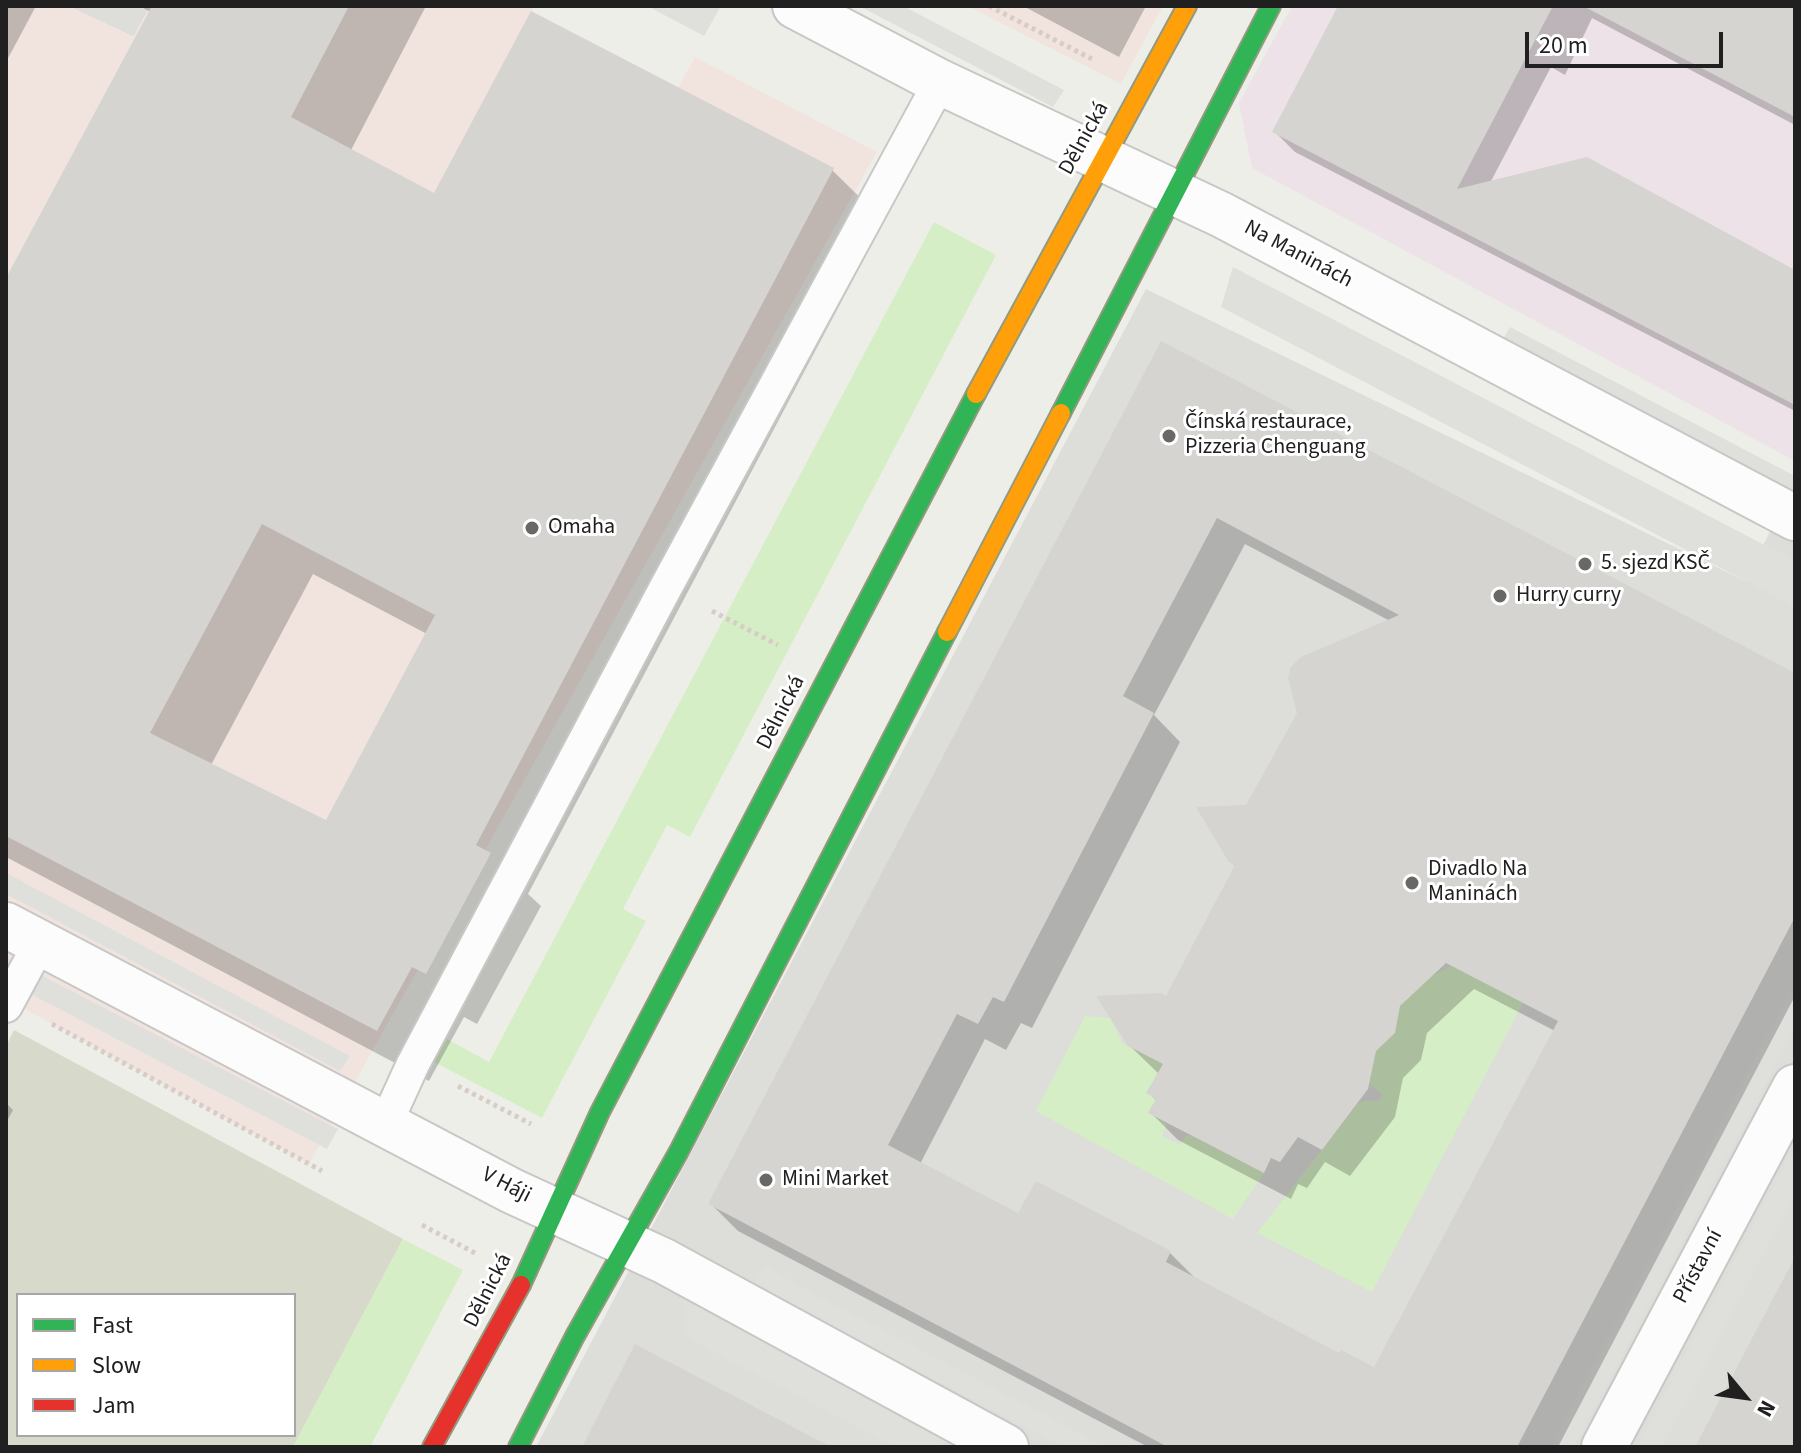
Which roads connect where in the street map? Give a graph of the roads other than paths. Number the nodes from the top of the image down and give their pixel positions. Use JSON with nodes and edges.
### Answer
{"nodes":[{"id":1,"x":795,"y":6,"type":"edge"},
{"id":2,"x":1187,"y":6,"type":"edge"},
{"id":3,"x":1271,"y":6,"type":"edge"},
{"id":4,"x":940,"y":82,"type":"junction"},
{"id":5,"x":1101,"y":158,"type":"junction"},
{"id":6,"x":1174,"y":193,"type":"junction"},
{"id":7,"x":1795,"y":518,"type":"edge"},
{"id":8,"x":23,"y":934,"type":"edge"},
{"id":9,"x":8,"y":1004,"type":"edge"},
{"id":10,"x":1795,"y":1087,"type":"edge"},
{"id":11,"x":386,"y":1123,"type":"junction"},
{"id":12,"x":555,"y":1210,"type":"junction"},
{"id":13,"x":628,"y":1243,"type":"junction"},
{"id":14,"x":432,"y":1447,"type":"edge"},
{"id":15,"x":518,"y":1447,"type":"edge"},
{"id":16,"x":1006,"y":1447,"type":"edge"},
{"id":17,"x":1604,"y":1447,"type":"edge"}],
"edges":[{"from":1,"to":4,"type":"street","name":"Na Maninách"},
{"from":2,"to":5,"type":"street","name":"Dělnická"},
{"from":3,"to":6,"type":"street"},
{"from":4,"to":5,"type":"street","name":"Na Maninách"},
{"from":4,"to":11,"type":"lane"},
{"from":5,"to":6,"type":"street","name":"Na Maninách"},
{"from":5,"to":12,"type":"street","name":"Dělnická"},
{"from":6,"to":7,"type":"street","name":"Na Maninách"},
{"from":6,"to":13,"type":"street"},
{"from":8,"to":9,"type":"lane"},
{"from":8,"to":11,"type":"street","name":"V Háji"},
{"from":10,"to":17,"type":"street","name":"Přístavní"},
{"from":11,"to":12,"type":"street","name":"V Háji"},
{"from":12,"to":13,"type":"street","name":"V Háji"},
{"from":12,"to":14,"type":"street","name":"Dělnická"},
{"from":13,"to":15,"type":"street"},
{"from":13,"to":16,"type":"street","name":"V Háji"}]}
